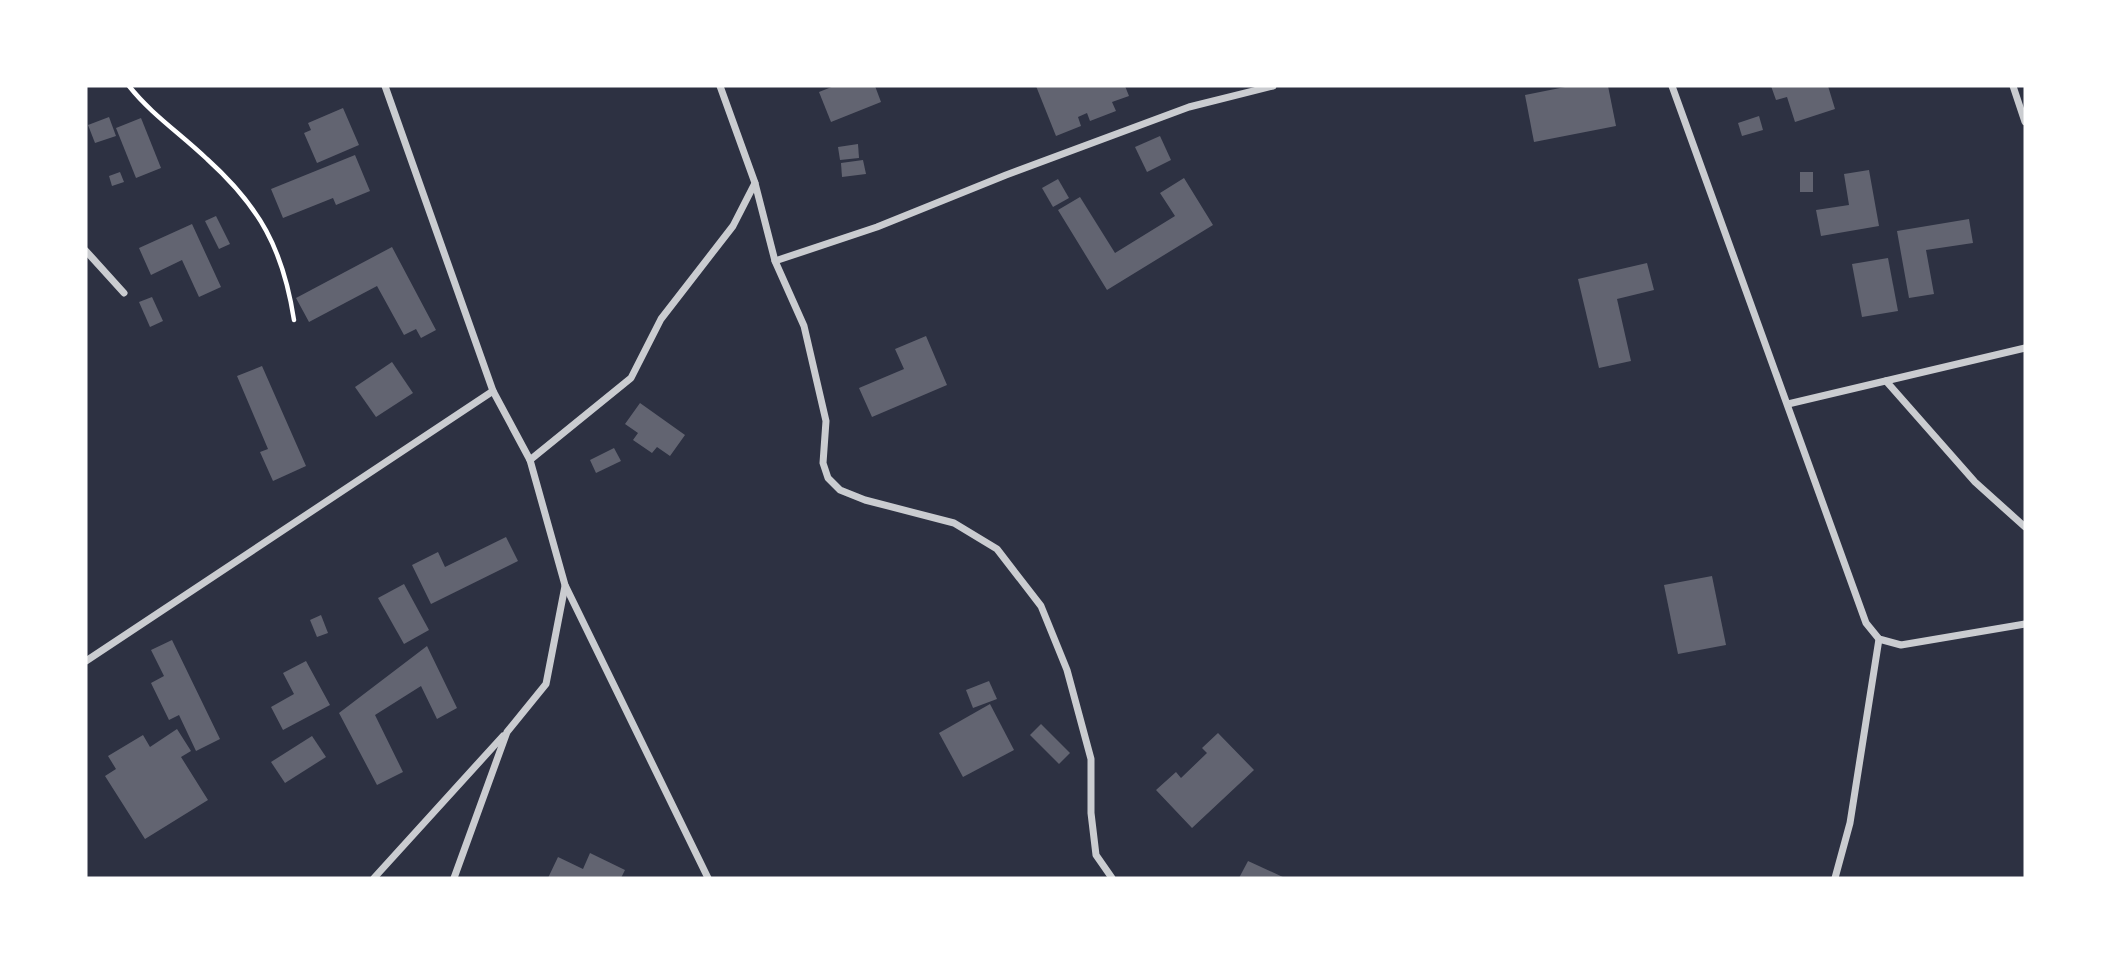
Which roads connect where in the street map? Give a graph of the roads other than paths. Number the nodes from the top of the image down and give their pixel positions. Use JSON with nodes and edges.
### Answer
{"nodes":[{"id":1,"x":384,"y":86,"type":"edge"},
{"id":2,"x":720,"y":86,"type":"edge"},
{"id":3,"x":1273,"y":86,"type":"edge"},
{"id":4,"x":1672,"y":86,"type":"edge"},
{"id":5,"x":2013,"y":86,"type":"edge"},
{"id":6,"x":2025,"y":122,"type":"edge"},
{"id":7,"x":755,"y":183,"type":"junction"},
{"id":8,"x":86,"y":251,"type":"edge"},
{"id":9,"x":775,"y":261,"type":"junction"},
{"id":10,"x":124,"y":293,"type":"dead end"},
{"id":11,"x":2025,"y":348,"type":"edge"},
{"id":12,"x":1886,"y":381,"type":"junction"},
{"id":13,"x":493,"y":391,"type":"junction"},
{"id":14,"x":1788,"y":404,"type":"junction"},
{"id":15,"x":530,"y":460,"type":"junction"},
{"id":16,"x":2025,"y":527,"type":"edge"},
{"id":17,"x":565,"y":585,"type":"junction"},
{"id":18,"x":2025,"y":624,"type":"edge"},
{"id":19,"x":1879,"y":639,"type":"junction"},
{"id":20,"x":86,"y":661,"type":"edge"},
{"id":21,"x":507,"y":732,"type":"junction"},
{"id":22,"x":374,"y":878,"type":"edge"},
{"id":23,"x":454,"y":878,"type":"edge"},
{"id":24,"x":708,"y":878,"type":"edge"},
{"id":25,"x":1112,"y":878,"type":"edge"},
{"id":26,"x":1835,"y":878,"type":"edge"}],
"edges":[{"from":1,"to":13,"type":"street"},
{"from":2,"to":7,"type":"street"},
{"from":3,"to":9,"type":"street"},
{"from":4,"to":14,"type":"street"},
{"from":5,"to":6,"type":"street"},
{"from":7,"to":9,"type":"street"},
{"from":7,"to":15,"type":"street"},
{"from":8,"to":10,"type":"street"},
{"from":9,"to":25,"type":"street"},
{"from":11,"to":12,"type":"street"},
{"from":12,"to":14,"type":"street"},
{"from":12,"to":16,"type":"street"},
{"from":13,"to":15,"type":"street"},
{"from":13,"to":20,"type":"street"},
{"from":14,"to":19,"type":"street"},
{"from":15,"to":17,"type":"street"},
{"from":17,"to":21,"type":"street"},
{"from":17,"to":24,"type":"street"},
{"from":18,"to":19,"type":"street"},
{"from":19,"to":26,"type":"street"},
{"from":21,"to":22,"type":"street"},
{"from":21,"to":23,"type":"street"}]}
